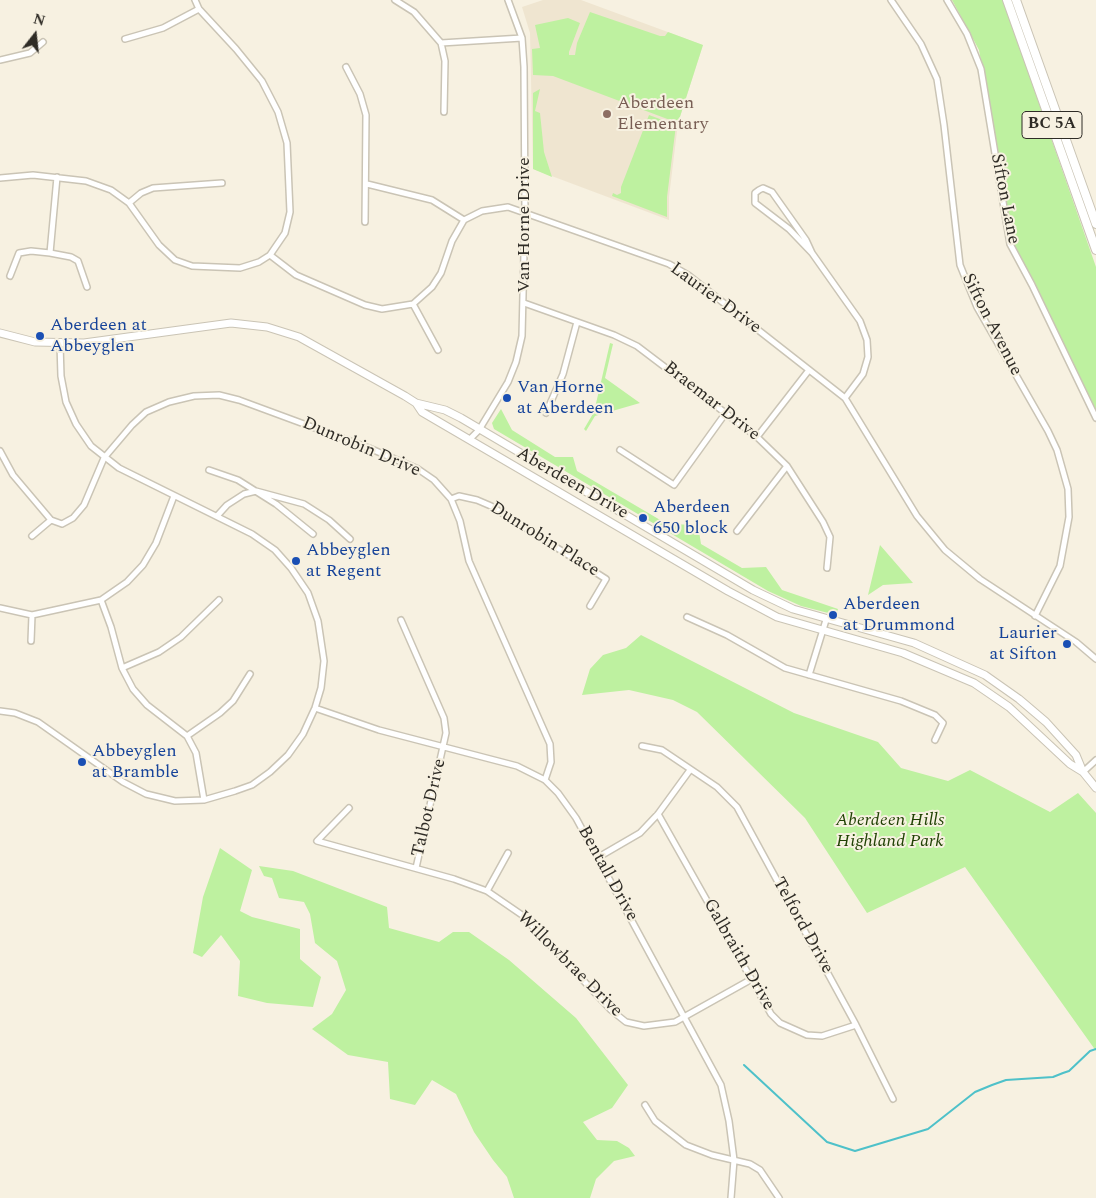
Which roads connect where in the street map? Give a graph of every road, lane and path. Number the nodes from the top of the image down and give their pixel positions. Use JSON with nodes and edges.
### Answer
{"nodes":[{"id":1,"x":194,"y":0,"type":"edge"},
{"id":2,"x":395,"y":0,"type":"edge"},
{"id":3,"x":508,"y":0,"type":"edge"},
{"id":4,"x":891,"y":0,"type":"edge"},
{"id":5,"x":947,"y":0,"type":"edge"},
{"id":6,"x":1007,"y":0,"type":"edge"},
{"id":7,"x":1016,"y":0,"type":"edge"},
{"id":8,"x":199,"y":9,"type":"junction"},
{"id":9,"x":522,"y":38,"type":"junction"},
{"id":10,"x":125,"y":39,"type":"dead end"},
{"id":11,"x":43,"y":42,"type":"dead end"},
{"id":12,"x":441,"y":43,"type":"junction"},
{"id":13,"x":0,"y":60,"type":"edge"},
{"id":14,"x":346,"y":67,"type":"dead end"},
{"id":15,"x":444,"y":112,"type":"dead end"},
{"id":16,"x":57,"y":177,"type":"junction"},
{"id":17,"x":0,"y":178,"type":"edge"},
{"id":18,"x":222,"y":183,"type":"dead end"},
{"id":19,"x":367,"y":184,"type":"junction"},
{"id":20,"x":129,"y":203,"type":"junction"},
{"id":21,"x":525,"y":212,"type":"junction"},
{"id":22,"x":464,"y":220,"type":"junction"},
{"id":23,"x":365,"y":222,"type":"dead end"},
{"id":24,"x":1096,"y":224,"type":"edge"},
{"id":25,"x":1096,"y":250,"type":"edge"},
{"id":26,"x":50,"y":253,"type":"junction"},
{"id":27,"x":812,"y":253,"type":"junction"},
{"id":28,"x":270,"y":255,"type":"junction"},
{"id":29,"x":10,"y":276,"type":"dead end"},
{"id":30,"x":87,"y":287,"type":"dead end"},
{"id":31,"x":524,"y":303,"type":"junction"},
{"id":32,"x":413,"y":304,"type":"junction"},
{"id":33,"x":577,"y":322,"type":"junction"},
{"id":34,"x":0,"y":333,"type":"edge"},
{"id":35,"x":60,"y":344,"type":"junction"},
{"id":36,"x":438,"y":350,"type":"dead end"},
{"id":37,"x":808,"y":370,"type":"junction"},
{"id":38,"x":845,"y":398,"type":"junction"},
{"id":39,"x":416,"y":403,"type":"junction"},
{"id":40,"x":546,"y":413,"type":"dead end"},
{"id":41,"x":725,"y":414,"type":"junction"},
{"id":42,"x":1096,"y":418,"type":"edge"},
{"id":43,"x":479,"y":430,"type":"junction"},
{"id":44,"x":757,"y":437,"type":"junction"},
{"id":45,"x":470,"y":438,"type":"junction"},
{"id":46,"x":620,"y":450,"type":"dead end"},
{"id":47,"x":0,"y":451,"type":"edge"},
{"id":48,"x":104,"y":458,"type":"junction"},
{"id":49,"x":787,"y":466,"type":"junction"},
{"id":50,"x":209,"y":470,"type":"dead end"},
{"id":51,"x":256,"y":491,"type":"junction"},
{"id":52,"x":174,"y":496,"type":"junction"},
{"id":53,"x":451,"y":499,"type":"junction"},
{"id":54,"x":216,"y":516,"type":"junction"},
{"id":55,"x":52,"y":520,"type":"junction"},
{"id":56,"x":737,"y":531,"type":"dead end"},
{"id":57,"x":313,"y":534,"type":"dead end"},
{"id":58,"x":32,"y":536,"type":"dead end"},
{"id":59,"x":350,"y":539,"type":"dead end"},
{"id":60,"x":826,"y":568,"type":"dead end"},
{"id":61,"x":101,"y":600,"type":"junction"},
{"id":62,"x":219,"y":600,"type":"dead end"},
{"id":63,"x":590,"y":606,"type":"dead end"},
{"id":64,"x":0,"y":608,"type":"edge"},
{"id":65,"x":32,"y":615,"type":"junction"},
{"id":66,"x":1036,"y":616,"type":"junction"},
{"id":67,"x":686,"y":617,"type":"dead end"},
{"id":68,"x":401,"y":620,"type":"dead end"},
{"id":69,"x":826,"y":620,"type":"junction"},
{"id":70,"x":822,"y":631,"type":"junction"},
{"id":71,"x":31,"y":641,"type":"dead end"},
{"id":72,"x":1096,"y":659,"type":"edge"},
{"id":73,"x":122,"y":668,"type":"junction"},
{"id":74,"x":250,"y":674,"type":"dead end"},
{"id":75,"x":809,"y":674,"type":"junction"},
{"id":76,"x":315,"y":708,"type":"junction"},
{"id":77,"x":0,"y":711,"type":"edge"},
{"id":78,"x":187,"y":736,"type":"junction"},
{"id":79,"x":935,"y":740,"type":"dead end"},
{"id":80,"x":642,"y":746,"type":"dead end"},
{"id":81,"x":445,"y":747,"type":"junction"},
{"id":82,"x":1096,"y":760,"type":"edge"},
{"id":83,"x":690,"y":770,"type":"junction"},
{"id":84,"x":1083,"y":772,"type":"junction"},
{"id":85,"x":545,"y":780,"type":"junction"},
{"id":86,"x":1096,"y":788,"type":"edge"},
{"id":87,"x":204,"y":800,"type":"junction"},
{"id":88,"x":349,"y":808,"type":"dead end"},
{"id":89,"x":658,"y":814,"type":"junction"},
{"id":90,"x":508,"y":853,"type":"dead end"},
{"id":91,"x":597,"y":858,"type":"junction"},
{"id":92,"x":416,"y":868,"type":"junction"},
{"id":93,"x":487,"y":891,"type":"junction"},
{"id":94,"x":750,"y":980,"type":"junction"},
{"id":95,"x":685,"y":1017,"type":"junction"},
{"id":96,"x":856,"y":1025,"type":"junction"},
{"id":97,"x":893,"y":1099,"type":"dead end"},
{"id":98,"x":645,"y":1105,"type":"dead end"},
{"id":99,"x":734,"y":1160,"type":"junction"},
{"id":100,"x":731,"y":1198,"type":"edge"},
{"id":101,"x":779,"y":1198,"type":"edge"}],
"edges":[{"from":1,"to":8,"type":"street"},
{"from":2,"to":12,"type":"street"},
{"from":3,"to":9,"type":"street","name":"Van Horne Drive"},
{"from":4,"to":66,"type":"street","name":"Sifton Avenue"},
{"from":5,"to":42,"type":"street","name":"Sifton Lane"},
{"from":6,"to":25,"type":"main road","number":"BC 5A"},
{"from":7,"to":24,"type":"main road","number":"BC 5A"},
{"from":8,"to":10,"type":"street"},
{"from":8,"to":28,"type":"street"},
{"from":9,"to":12,"type":"street"},
{"from":9,"to":21,"type":"street","name":"Van Horne Drive"},
{"from":11,"to":13,"type":"street"},
{"from":12,"to":15,"type":"street"},
{"from":14,"to":19,"type":"street"},
{"from":16,"to":17,"type":"street"},
{"from":16,"to":20,"type":"street"},
{"from":16,"to":26,"type":"street"},
{"from":18,"to":20,"type":"street"},
{"from":19,"to":22,"type":"street"},
{"from":19,"to":23,"type":"street"},
{"from":20,"to":28,"type":"street"},
{"from":21,"to":22,"type":"street","name":"Laurier Drive"},
{"from":21,"to":31,"type":"street","name":"Van Horne Drive"},
{"from":21,"to":37,"type":"street","name":"Laurier Drive"},
{"from":22,"to":32,"type":"street"},
{"from":26,"to":29,"type":"street"},
{"from":26,"to":30,"type":"street"},
{"from":27,"to":27,"type":"street"},
{"from":27,"to":38,"type":"street"},
{"from":28,"to":32,"type":"street"},
{"from":31,"to":33,"type":"street","name":"Braemar Drive"},
{"from":31,"to":43,"type":"street","name":"Van Horne Drive"},
{"from":32,"to":36,"type":"street"},
{"from":33,"to":40,"type":"street"},
{"from":33,"to":41,"type":"street","name":"Braemar Drive"},
{"from":34,"to":35,"type":"main road","name":"Aberdeen Drive"},
{"from":35,"to":39,"type":"main road","name":"Aberdeen Drive"},
{"from":35,"to":48,"type":"street"},
{"from":37,"to":38,"type":"street","name":"Laurier Drive"},
{"from":37,"to":44,"type":"street"},
{"from":38,"to":66,"type":"street","name":"Laurier Drive"},
{"from":39,"to":43,"type":"main road","name":"Aberdeen Drive"},
{"from":39,"to":45,"type":"main road","name":"Aberdeen Drive"},
{"from":41,"to":44,"type":"street","name":"Braemar Drive"},
{"from":41,"to":46,"type":"street"},
{"from":43,"to":45,"type":"street","name":"Van Horne Drive"},
{"from":43,"to":69,"type":"main road","name":"Aberdeen Drive"},
{"from":44,"to":49,"type":"street","name":"Braemar Drive"},
{"from":45,"to":70,"type":"main road","name":"Aberdeen Drive"},
{"from":47,"to":55,"type":"street"},
{"from":48,"to":52,"type":"street"},
{"from":48,"to":53,"type":"street","name":"Dunrobin Drive"},
{"from":48,"to":55,"type":"street","name":"Dunrobin Drive"},
{"from":49,"to":56,"type":"street"},
{"from":49,"to":60,"type":"street","name":"Braemar Drive"},
{"from":50,"to":51,"type":"street"},
{"from":51,"to":54,"type":"street"},
{"from":51,"to":57,"type":"street"},
{"from":51,"to":59,"type":"street"},
{"from":52,"to":54,"type":"street"},
{"from":52,"to":61,"type":"street"},
{"from":53,"to":63,"type":"street","name":"Dunrobin Place"},
{"from":53,"to":85,"type":"street","name":"Dunrobin Drive"},
{"from":54,"to":76,"type":"street"},
{"from":55,"to":58,"type":"street"},
{"from":61,"to":65,"type":"street"},
{"from":61,"to":73,"type":"street"},
{"from":62,"to":73,"type":"street"},
{"from":64,"to":65,"type":"street"},
{"from":65,"to":71,"type":"street"},
{"from":66,"to":72,"type":"street","name":"Laurier Drive"},
{"from":67,"to":75,"type":"street"},
{"from":68,"to":81,"type":"street","name":"Talbot Drive"},
{"from":69,"to":70,"type":"street"},
{"from":69,"to":84,"type":"main road","name":"Aberdeen Drive"},
{"from":70,"to":75,"type":"street"},
{"from":70,"to":84,"type":"main road","name":"Aberdeen Drive"},
{"from":73,"to":78,"type":"street"},
{"from":74,"to":78,"type":"street"},
{"from":75,"to":79,"type":"street"},
{"from":76,"to":81,"type":"street","name":"Bentall Drive"},
{"from":76,"to":87,"type":"street"},
{"from":77,"to":87,"type":"street"},
{"from":78,"to":87,"type":"street"},
{"from":80,"to":83,"type":"street","name":"Telford Drive"},
{"from":81,"to":85,"type":"street","name":"Bentall Drive"},
{"from":81,"to":92,"type":"street","name":"Talbot Drive"},
{"from":82,"to":84,"type":"street"},
{"from":83,"to":89,"type":"street"},
{"from":83,"to":96,"type":"street","name":"Telford Drive"},
{"from":84,"to":86,"type":"main road","name":"Aberdeen Drive"},
{"from":85,"to":91,"type":"street","name":"Bentall Drive"},
{"from":88,"to":92,"type":"street","name":"Willowbrae Drive"},
{"from":89,"to":91,"type":"street"},
{"from":89,"to":94,"type":"street","name":"Galbraith Drive"},
{"from":90,"to":93,"type":"street"},
{"from":91,"to":95,"type":"street","name":"Bentall Drive"},
{"from":92,"to":93,"type":"street","name":"Willowbrae Drive"},
{"from":93,"to":95,"type":"street","name":"Willowbrae Drive"},
{"from":94,"to":95,"type":"street","name":"Willowbrae Drive"},
{"from":94,"to":96,"type":"street","name":"Galbraith Drive"},
{"from":95,"to":99,"type":"street","name":"Bentall Drive"},
{"from":96,"to":97,"type":"street","name":"Telford Drive"},
{"from":98,"to":99,"type":"street"},
{"from":99,"to":100,"type":"street","name":"Bentall Drive"},
{"from":99,"to":101,"type":"street"}]}
